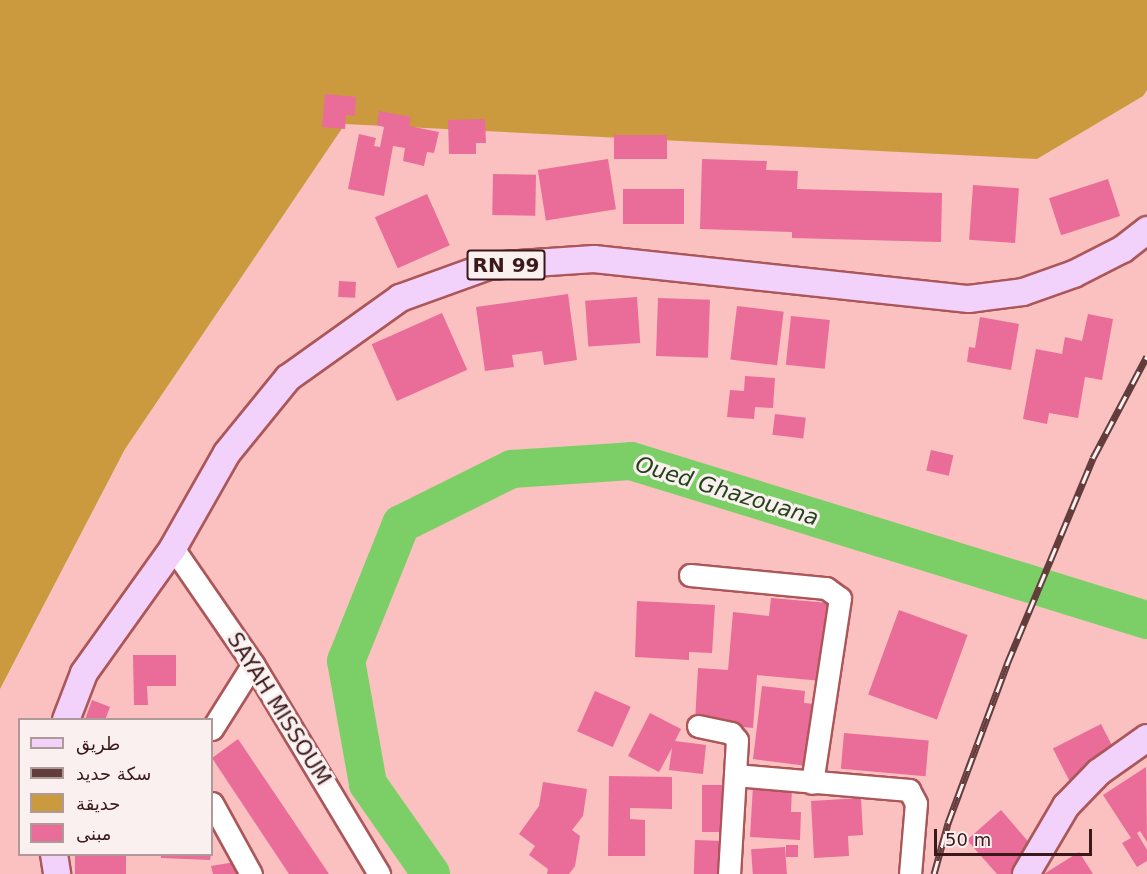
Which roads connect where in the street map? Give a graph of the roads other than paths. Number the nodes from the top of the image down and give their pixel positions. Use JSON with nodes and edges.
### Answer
{"nodes":[{"id":1,"x":1147,"y":230,"type":"edge"},
{"id":2,"x":173,"y":548,"type":"junction"},
{"id":3,"x":690,"y":575,"type":"dead end"},
{"id":4,"x":253,"y":664,"type":"junction"},
{"id":5,"x":67,"y":718,"type":"edge"},
{"id":6,"x":698,"y":726,"type":"dead end"},
{"id":7,"x":213,"y":727,"type":"edge"},
{"id":8,"x":1147,"y":738,"type":"edge"},
{"id":9,"x":735,"y":775,"type":"junction"},
{"id":10,"x":812,"y":783,"type":"junction"},
{"id":11,"x":213,"y":805,"type":"edge"},
{"id":12,"x":53,"y":856,"type":"edge"},
{"id":13,"x":53,"y":856,"type":"edge"},
{"id":14,"x":49,"y":874,"type":"edge"},
{"id":15,"x":57,"y":874,"type":"edge"},
{"id":16,"x":251,"y":874,"type":"edge"},
{"id":17,"x":379,"y":874,"type":"edge"},
{"id":18,"x":729,"y":874,"type":"edge"},
{"id":19,"x":910,"y":874,"type":"edge"},
{"id":20,"x":1026,"y":874,"type":"edge"}],
"edges":[{"from":1,"to":2,"type":"main road","number":"RN 99"},
{"from":2,"to":4,"type":"street","name":"SAYAH MISSOUM"},
{"from":2,"to":5,"type":"main road","number":"RN 99"},
{"from":3,"to":10,"type":"street"},
{"from":4,"to":7,"type":"street"},
{"from":4,"to":17,"type":"street","name":"SAYAH MISSOUM"},
{"from":6,"to":9,"type":"street"},
{"from":8,"to":20,"type":"main road"},
{"from":9,"to":10,"type":"street"},
{"from":9,"to":18,"type":"street"},
{"from":10,"to":19,"type":"street"},
{"from":11,"to":16,"type":"street"},
{"from":12,"to":14,"type":"main road"},
{"from":13,"to":15,"type":"main road"}]}
